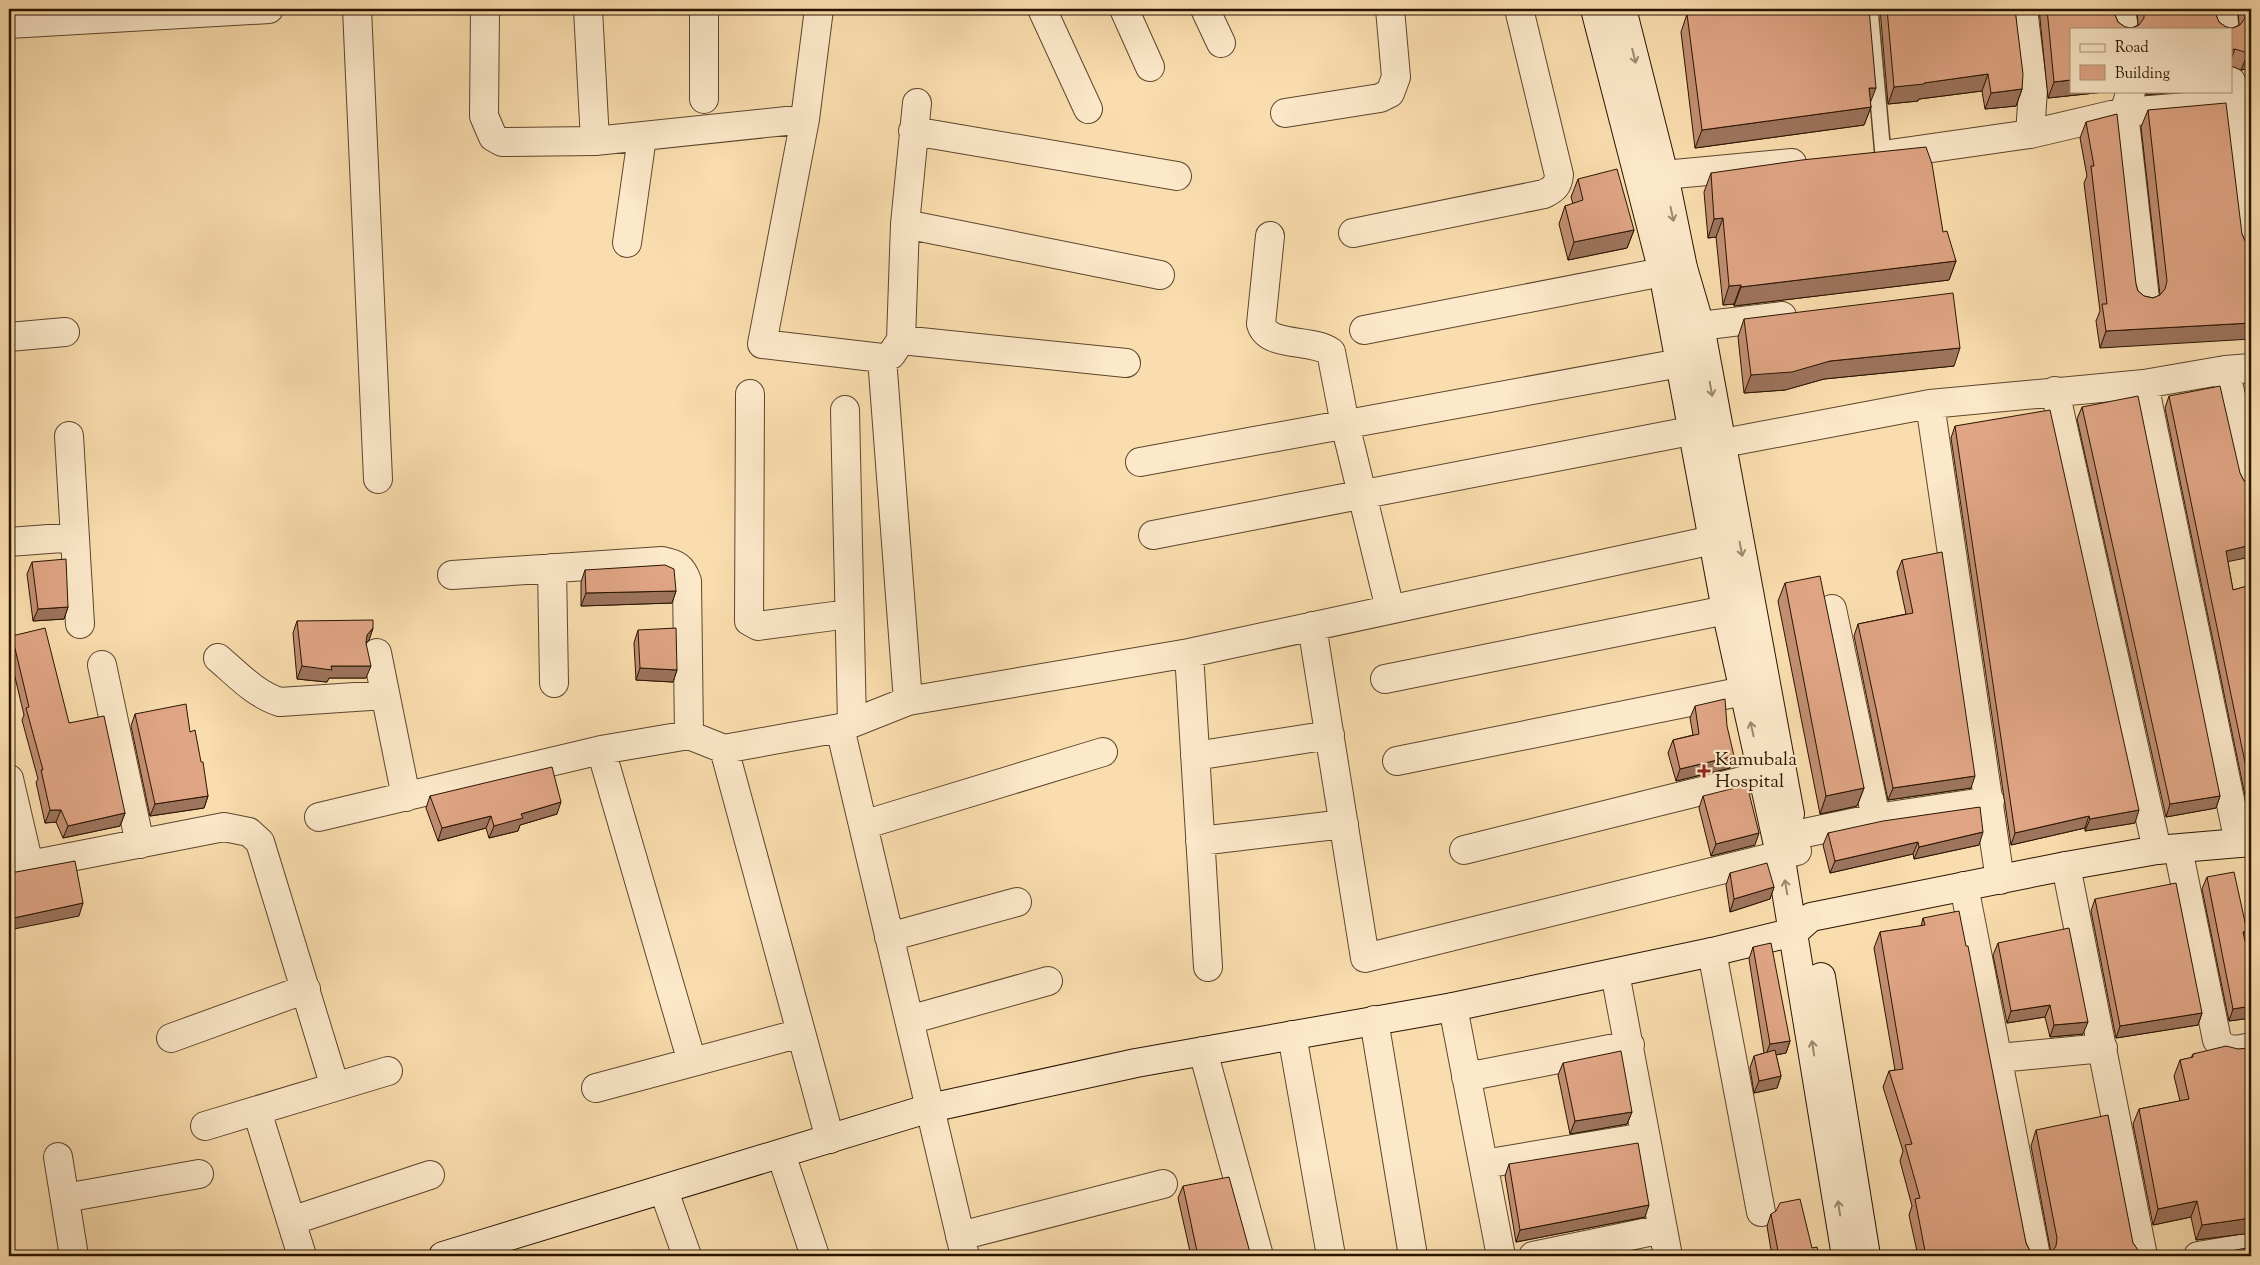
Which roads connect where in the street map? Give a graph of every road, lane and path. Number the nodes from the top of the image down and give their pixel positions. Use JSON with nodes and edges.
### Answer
{"nodes":[{"id":1,"x":269,"y":9,"type":"edge"},
{"id":2,"x":357,"y":9,"type":"edge"},
{"id":3,"x":485,"y":9,"type":"edge"},
{"id":4,"x":588,"y":9,"type":"edge"},
{"id":5,"x":704,"y":9,"type":"edge"},
{"id":6,"x":819,"y":9,"type":"edge"},
{"id":7,"x":1042,"y":9,"type":"edge"},
{"id":8,"x":1124,"y":9,"type":"edge"},
{"id":9,"x":1206,"y":9,"type":"edge"},
{"id":10,"x":1390,"y":9,"type":"edge"},
{"id":11,"x":1519,"y":9,"type":"edge"},
{"id":12,"x":1622,"y":9,"type":"edge"},
{"id":13,"x":1870,"y":9,"type":"edge"},
{"id":14,"x":2023,"y":9,"type":"edge"},
{"id":15,"x":2121,"y":9,"type":"edge"},
{"id":16,"x":2222,"y":9,"type":"edge"},
{"id":17,"x":1600,"y":10,"type":"edge"},
{"id":18,"x":160,"y":12,"type":"edge"},
{"id":19,"x":9,"y":24,"type":"edge"},
{"id":20,"x":2124,"y":28,"type":"edge"},
{"id":21,"x":2225,"y":28,"type":"edge"},
{"id":22,"x":1221,"y":43,"type":"dead end"},
{"id":23,"x":1150,"y":67,"type":"dead end"},
{"id":24,"x":2239,"y":96,"type":"edge"},
{"id":25,"x":704,"y":98,"type":"dead end"},
{"id":26,"x":917,"y":102,"type":"dead end"},
{"id":27,"x":2128,"y":102,"type":"edge"},
{"id":28,"x":1088,"y":109,"type":"dead end"},
{"id":29,"x":1285,"y":114,"type":"dead end"},
{"id":30,"x":805,"y":120,"type":"junction"},
{"id":31,"x":913,"y":131,"type":"junction"},
{"id":32,"x":2030,"y":134,"type":"junction"},
{"id":33,"x":642,"y":137,"type":"junction"},
{"id":34,"x":596,"y":141,"type":"junction"},
{"id":35,"x":1883,"y":154,"type":"junction"},
{"id":36,"x":1855,"y":157,"type":"edge"},
{"id":37,"x":1817,"y":161,"type":"edge"},
{"id":38,"x":1664,"y":175,"type":"junction"},
{"id":39,"x":1177,"y":176,"type":"dead end"},
{"id":40,"x":905,"y":224,"type":"junction"},
{"id":41,"x":1353,"y":233,"type":"dead end"},
{"id":42,"x":1270,"y":236,"type":"dead end"},
{"id":43,"x":627,"y":243,"type":"dead end"},
{"id":44,"x":2251,"y":248,"type":"edge"},
{"id":45,"x":1673,"y":270,"type":"junction"},
{"id":46,"x":1160,"y":275,"type":"dead end"},
{"id":47,"x":2145,"y":299,"type":"edge"},
{"id":48,"x":1806,"y":313,"type":"edge"},
{"id":49,"x":1700,"y":326,"type":"junction"},
{"id":50,"x":1364,"y":330,"type":"dead end"},
{"id":51,"x":65,"y":332,"type":"dead end"},
{"id":52,"x":9,"y":337,"type":"edge"},
{"id":53,"x":892,"y":349,"type":"junction"},
{"id":54,"x":1693,"y":360,"type":"junction"},
{"id":55,"x":1126,"y":363,"type":"dead end"},
{"id":56,"x":2238,"y":369,"type":"edge"},
{"id":57,"x":2144,"y":384,"type":"junction"},
{"id":58,"x":2056,"y":391,"type":"junction"},
{"id":59,"x":750,"y":394,"type":"dead end"},
{"id":60,"x":1930,"y":404,"type":"junction"},
{"id":61,"x":845,"y":410,"type":"dead end"},
{"id":62,"x":1346,"y":424,"type":"junction"},
{"id":63,"x":68,"y":436,"type":"dead end"},
{"id":64,"x":1707,"y":437,"type":"junction"},
{"id":65,"x":1140,"y":462,"type":"dead end"},
{"id":66,"x":378,"y":480,"type":"dead end"},
{"id":67,"x":2251,"y":482,"type":"edge"},
{"id":68,"x":1364,"y":495,"type":"junction"},
{"id":69,"x":1153,"y":535,"type":"dead end"},
{"id":70,"x":75,"y":537,"type":"junction"},
{"id":71,"x":1713,"y":540,"type":"junction"},
{"id":72,"x":9,"y":542,"type":"edge"},
{"id":73,"x":552,"y":568,"type":"junction"},
{"id":74,"x":452,"y":575,"type":"dead end"},
{"id":75,"x":1390,"y":609,"type":"junction"},
{"id":76,"x":1832,"y":609,"type":"dead end"},
{"id":77,"x":1726,"y":610,"type":"junction"},
{"id":78,"x":849,"y":614,"type":"junction"},
{"id":79,"x":80,"y":624,"type":"dead end"},
{"id":80,"x":1312,"y":626,"type":"junction"},
{"id":81,"x":1189,"y":652,"type":"junction"},
{"id":82,"x":377,"y":653,"type":"dead end"},
{"id":83,"x":218,"y":658,"type":"dead end"},
{"id":84,"x":102,"y":665,"type":"dead end"},
{"id":85,"x":1385,"y":679,"type":"dead end"},
{"id":86,"x":554,"y":683,"type":"dead end"},
{"id":87,"x":1744,"y":691,"type":"junction"},
{"id":88,"x":385,"y":695,"type":"junction"},
{"id":89,"x":908,"y":701,"type":"junction"},
{"id":90,"x":846,"y":726,"type":"junction"},
{"id":91,"x":689,"y":734,"type":"junction"},
{"id":92,"x":1330,"y":734,"type":"junction"},
{"id":93,"x":724,"y":749,"type":"junction"},
{"id":94,"x":601,"y":750,"type":"junction"},
{"id":95,"x":1102,"y":752,"type":"dead end"},
{"id":96,"x":1195,"y":756,"type":"junction"},
{"id":97,"x":1397,"y":761,"type":"dead end"},
{"id":98,"x":1762,"y":776,"type":"junction"},
{"id":99,"x":9,"y":779,"type":"edge"},
{"id":100,"x":406,"y":797,"type":"junction"},
{"id":101,"x":1990,"y":801,"type":"junction"},
{"id":102,"x":319,"y":817,"type":"dead end"},
{"id":103,"x":1876,"y":818,"type":"junction"},
{"id":104,"x":1344,"y":824,"type":"junction"},
{"id":105,"x":863,"y":825,"type":"junction"},
{"id":106,"x":1200,"y":841,"type":"junction"},
{"id":107,"x":2245,"y":842,"type":"edge"},
{"id":108,"x":140,"y":844,"type":"junction"},
{"id":109,"x":1791,"y":847,"type":"junction"},
{"id":110,"x":1464,"y":850,"type":"dead end"},
{"id":111,"x":2167,"y":850,"type":"junction"},
{"id":112,"x":2066,"y":866,"type":"junction"},
{"id":113,"x":19,"y":867,"type":"edge"},
{"id":114,"x":2000,"y":880,"type":"junction"},
{"id":115,"x":1964,"y":886,"type":"junction"},
{"id":116,"x":1017,"y":902,"type":"dead end"},
{"id":117,"x":1802,"y":924,"type":"junction"},
{"id":118,"x":890,"y":937,"type":"junction"},
{"id":119,"x":1712,"y":952,"type":"junction"},
{"id":120,"x":1208,"y":967,"type":"dead end"},
{"id":121,"x":1615,"y":973,"type":"junction"},
{"id":122,"x":1048,"y":981,"type":"dead end"},
{"id":123,"x":306,"y":989,"type":"junction"},
{"id":124,"x":1453,"y":1007,"type":"junction"},
{"id":125,"x":909,"y":1020,"type":"junction"},
{"id":126,"x":1374,"y":1020,"type":"junction"},
{"id":127,"x":801,"y":1032,"type":"junction"},
{"id":128,"x":1292,"y":1035,"type":"junction"},
{"id":129,"x":171,"y":1038,"type":"dead end"},
{"id":130,"x":1630,"y":1045,"type":"junction"},
{"id":131,"x":2251,"y":1047,"type":"edge"},
{"id":132,"x":2103,"y":1048,"type":"junction"},
{"id":133,"x":1203,"y":1051,"type":"junction"},
{"id":134,"x":1998,"y":1058,"type":"junction"},
{"id":135,"x":692,"y":1062,"type":"junction"},
{"id":136,"x":388,"y":1071,"type":"dead end"},
{"id":137,"x":1466,"y":1077,"type":"junction"},
{"id":138,"x":336,"y":1087,"type":"junction"},
{"id":139,"x":596,"y":1088,"type":"dead end"},
{"id":140,"x":930,"y":1108,"type":"junction"},
{"id":141,"x":257,"y":1110,"type":"junction"},
{"id":142,"x":206,"y":1126,"type":"dead end"},
{"id":143,"x":1646,"y":1137,"type":"junction"},
{"id":144,"x":830,"y":1139,"type":"junction"},
{"id":145,"x":781,"y":1154,"type":"junction"},
{"id":146,"x":58,"y":1157,"type":"dead end"},
{"id":147,"x":1484,"y":1164,"type":"junction"},
{"id":148,"x":199,"y":1174,"type":"dead end"},
{"id":149,"x":430,"y":1174,"type":"dead end"},
{"id":150,"x":1163,"y":1184,"type":"dead end"},
{"id":151,"x":664,"y":1191,"type":"junction"},
{"id":152,"x":65,"y":1198,"type":"junction"},
{"id":153,"x":1761,"y":1212,"type":"dead end"},
{"id":154,"x":291,"y":1220,"type":"junction"},
{"id":155,"x":1662,"y":1229,"type":"junction"},
{"id":156,"x":962,"y":1246,"type":"edge"},
{"id":157,"x":2251,"y":1247,"type":"edge"},
{"id":158,"x":678,"y":1254,"type":"edge"},
{"id":159,"x":74,"y":1256,"type":"edge"},
{"id":160,"x":302,"y":1256,"type":"edge"},
{"id":161,"x":443,"y":1256,"type":"edge"},
{"id":162,"x":815,"y":1256,"type":"edge"},
{"id":163,"x":1259,"y":1256,"type":"edge"},
{"id":164,"x":1331,"y":1256,"type":"edge"},
{"id":165,"x":1413,"y":1256,"type":"edge"},
{"id":166,"x":1501,"y":1256,"type":"edge"},
{"id":167,"x":1533,"y":1256,"type":"edge"},
{"id":168,"x":1668,"y":1256,"type":"edge"},
{"id":169,"x":1846,"y":1256,"type":"edge"},
{"id":170,"x":1866,"y":1256,"type":"edge"},
{"id":171,"x":2036,"y":1256,"type":"edge"},
{"id":172,"x":2143,"y":1256,"type":"edge"},
{"id":173,"x":2198,"y":1256,"type":"edge"}],
"edges":[{"from":1,"to":18,"type":"street"},
{"from":2,"to":66,"type":"street"},
{"from":3,"to":34,"type":"street"},
{"from":4,"to":34,"type":"street"},
{"from":5,"to":25,"type":"street"},
{"from":6,"to":30,"type":"street"},
{"from":7,"to":28,"type":"street"},
{"from":8,"to":23,"type":"street"},
{"from":9,"to":22,"type":"street"},
{"from":10,"to":29,"type":"street"},
{"from":11,"to":41,"type":"street"},
{"from":12,"to":38,"type":"street","one_way":true},
{"from":13,"to":35,"type":"lane"},
{"from":14,"to":32,"type":"street"},
{"from":15,"to":20,"type":"street"},
{"from":16,"to":21,"type":"street"},
{"from":17,"to":45,"type":"street"},
{"from":18,"to":19,"type":"street"},
{"from":24,"to":27,"type":"street"},
{"from":24,"to":44,"type":"street"},
{"from":26,"to":31,"type":"street"},
{"from":27,"to":32,"type":"street"},
{"from":27,"to":47,"type":"street"},
{"from":30,"to":33,"type":"street"},
{"from":30,"to":53,"type":"street"},
{"from":31,"to":39,"type":"street"},
{"from":31,"to":40,"type":"street"},
{"from":32,"to":35,"type":"street"},
{"from":33,"to":34,"type":"street"},
{"from":33,"to":43,"type":"street"},
{"from":35,"to":36,"type":"street"},
{"from":37,"to":38,"type":"street"},
{"from":38,"to":45,"type":"street","one_way":true},
{"from":40,"to":46,"type":"street"},
{"from":40,"to":53,"type":"street"},
{"from":42,"to":62,"type":"street"},
{"from":45,"to":49,"type":"street"},
{"from":45,"to":50,"type":"street"},
{"from":45,"to":54,"type":"street"},
{"from":48,"to":49,"type":"street"},
{"from":49,"to":54,"type":"street"},
{"from":51,"to":52,"type":"street"},
{"from":53,"to":55,"type":"street"},
{"from":53,"to":89,"type":"street"},
{"from":54,"to":62,"type":"street"},
{"from":54,"to":64,"type":"street"},
{"from":56,"to":57,"type":"street"},
{"from":56,"to":67,"type":"street"},
{"from":57,"to":58,"type":"street"},
{"from":57,"to":107,"type":"street"},
{"from":58,"to":60,"type":"street"},
{"from":58,"to":111,"type":"street"},
{"from":59,"to":78,"type":"street"},
{"from":60,"to":64,"type":"street"},
{"from":60,"to":101,"type":"street"},
{"from":61,"to":78,"type":"street"},
{"from":62,"to":65,"type":"street"},
{"from":62,"to":68,"type":"street"},
{"from":63,"to":70,"type":"street"},
{"from":64,"to":68,"type":"street"},
{"from":64,"to":71,"type":"street"},
{"from":64,"to":109,"type":"street","one_way":true},
{"from":68,"to":69,"type":"street"},
{"from":68,"to":75,"type":"street"},
{"from":70,"to":72,"type":"street"},
{"from":70,"to":79,"type":"street"},
{"from":71,"to":75,"type":"street"},
{"from":71,"to":77,"type":"street"},
{"from":73,"to":74,"type":"street"},
{"from":73,"to":86,"type":"street"},
{"from":73,"to":91,"type":"street"},
{"from":75,"to":80,"type":"street"},
{"from":76,"to":103,"type":"street"},
{"from":77,"to":85,"type":"street"},
{"from":77,"to":87,"type":"street"},
{"from":78,"to":90,"type":"street"},
{"from":80,"to":81,"type":"street"},
{"from":80,"to":92,"type":"street"},
{"from":81,"to":89,"type":"street"},
{"from":81,"to":96,"type":"street"},
{"from":82,"to":88,"type":"street"},
{"from":83,"to":88,"type":"street"},
{"from":84,"to":108,"type":"street"},
{"from":87,"to":97,"type":"street"},
{"from":98,"to":87,"type":"street","one_way":true},
{"from":88,"to":100,"type":"street"},
{"from":89,"to":90,"type":"street"},
{"from":90,"to":93,"type":"street"},
{"from":90,"to":105,"type":"street"},
{"from":91,"to":93,"type":"street"},
{"from":91,"to":94,"type":"street"},
{"from":92,"to":96,"type":"street"},
{"from":92,"to":104,"type":"street"},
{"from":93,"to":127,"type":"street"},
{"from":94,"to":100,"type":"street"},
{"from":94,"to":135,"type":"street"},
{"from":95,"to":105,"type":"street"},
{"from":96,"to":106,"type":"street"},
{"from":98,"to":109,"type":"street"},
{"from":98,"to":110,"type":"street"},
{"from":99,"to":113,"type":"street"},
{"from":100,"to":102,"type":"street"},
{"from":101,"to":103,"type":"street"},
{"from":101,"to":114,"type":"street"},
{"from":103,"to":109,"type":"street"},
{"from":104,"to":106,"type":"street"},
{"from":104,"to":109,"type":"street"},
{"from":105,"to":118,"type":"street"},
{"from":106,"to":120,"type":"street"},
{"from":107,"to":111,"type":"street"},
{"from":108,"to":113,"type":"street"},
{"from":108,"to":123,"type":"street"},
{"from":109,"to":117,"type":"street"},
{"from":111,"to":112,"type":"street"},
{"from":111,"to":131,"type":"street"},
{"from":112,"to":114,"type":"street"},
{"from":112,"to":132,"type":"street"},
{"from":114,"to":115,"type":"street"},
{"from":115,"to":117,"type":"street"},
{"from":115,"to":134,"type":"street"},
{"from":116,"to":118,"type":"street"},
{"from":117,"to":119,"type":"street"},
{"from":169,"to":117,"type":"street","one_way":true},
{"from":117,"to":170,"type":"street"},
{"from":118,"to":125,"type":"street"},
{"from":119,"to":121,"type":"street"},
{"from":119,"to":153,"type":"street"},
{"from":121,"to":124,"type":"street"},
{"from":121,"to":130,"type":"street"},
{"from":122,"to":125,"type":"street"},
{"from":123,"to":129,"type":"street"},
{"from":123,"to":138,"type":"street"},
{"from":124,"to":126,"type":"street"},
{"from":124,"to":137,"type":"street"},
{"from":125,"to":140,"type":"street"},
{"from":126,"to":128,"type":"street"},
{"from":126,"to":165,"type":"street"},
{"from":127,"to":135,"type":"street"},
{"from":127,"to":144,"type":"street"},
{"from":128,"to":133,"type":"street"},
{"from":128,"to":164,"type":"street"},
{"from":130,"to":137,"type":"street"},
{"from":130,"to":143,"type":"street"},
{"from":132,"to":134,"type":"street"},
{"from":132,"to":172,"type":"street"},
{"from":133,"to":140,"type":"street"},
{"from":133,"to":163,"type":"street"},
{"from":134,"to":171,"type":"street"},
{"from":135,"to":139,"type":"street"},
{"from":136,"to":138,"type":"street"},
{"from":137,"to":147,"type":"street"},
{"from":138,"to":141,"type":"street"},
{"from":140,"to":144,"type":"street"},
{"from":140,"to":156,"type":"street"},
{"from":141,"to":142,"type":"street"},
{"from":141,"to":154,"type":"street"},
{"from":143,"to":147,"type":"street"},
{"from":143,"to":155,"type":"street"},
{"from":144,"to":145,"type":"street"},
{"from":145,"to":151,"type":"street"},
{"from":145,"to":162,"type":"street"},
{"from":146,"to":152,"type":"street"},
{"from":147,"to":166,"type":"street"},
{"from":148,"to":152,"type":"street"},
{"from":149,"to":154,"type":"street"},
{"from":150,"to":156,"type":"street"},
{"from":151,"to":158,"type":"street"},
{"from":151,"to":161,"type":"street"},
{"from":152,"to":159,"type":"street"},
{"from":154,"to":160,"type":"street"},
{"from":155,"to":167,"type":"street"},
{"from":155,"to":168,"type":"street"},
{"from":157,"to":173,"type":"street"}]}
